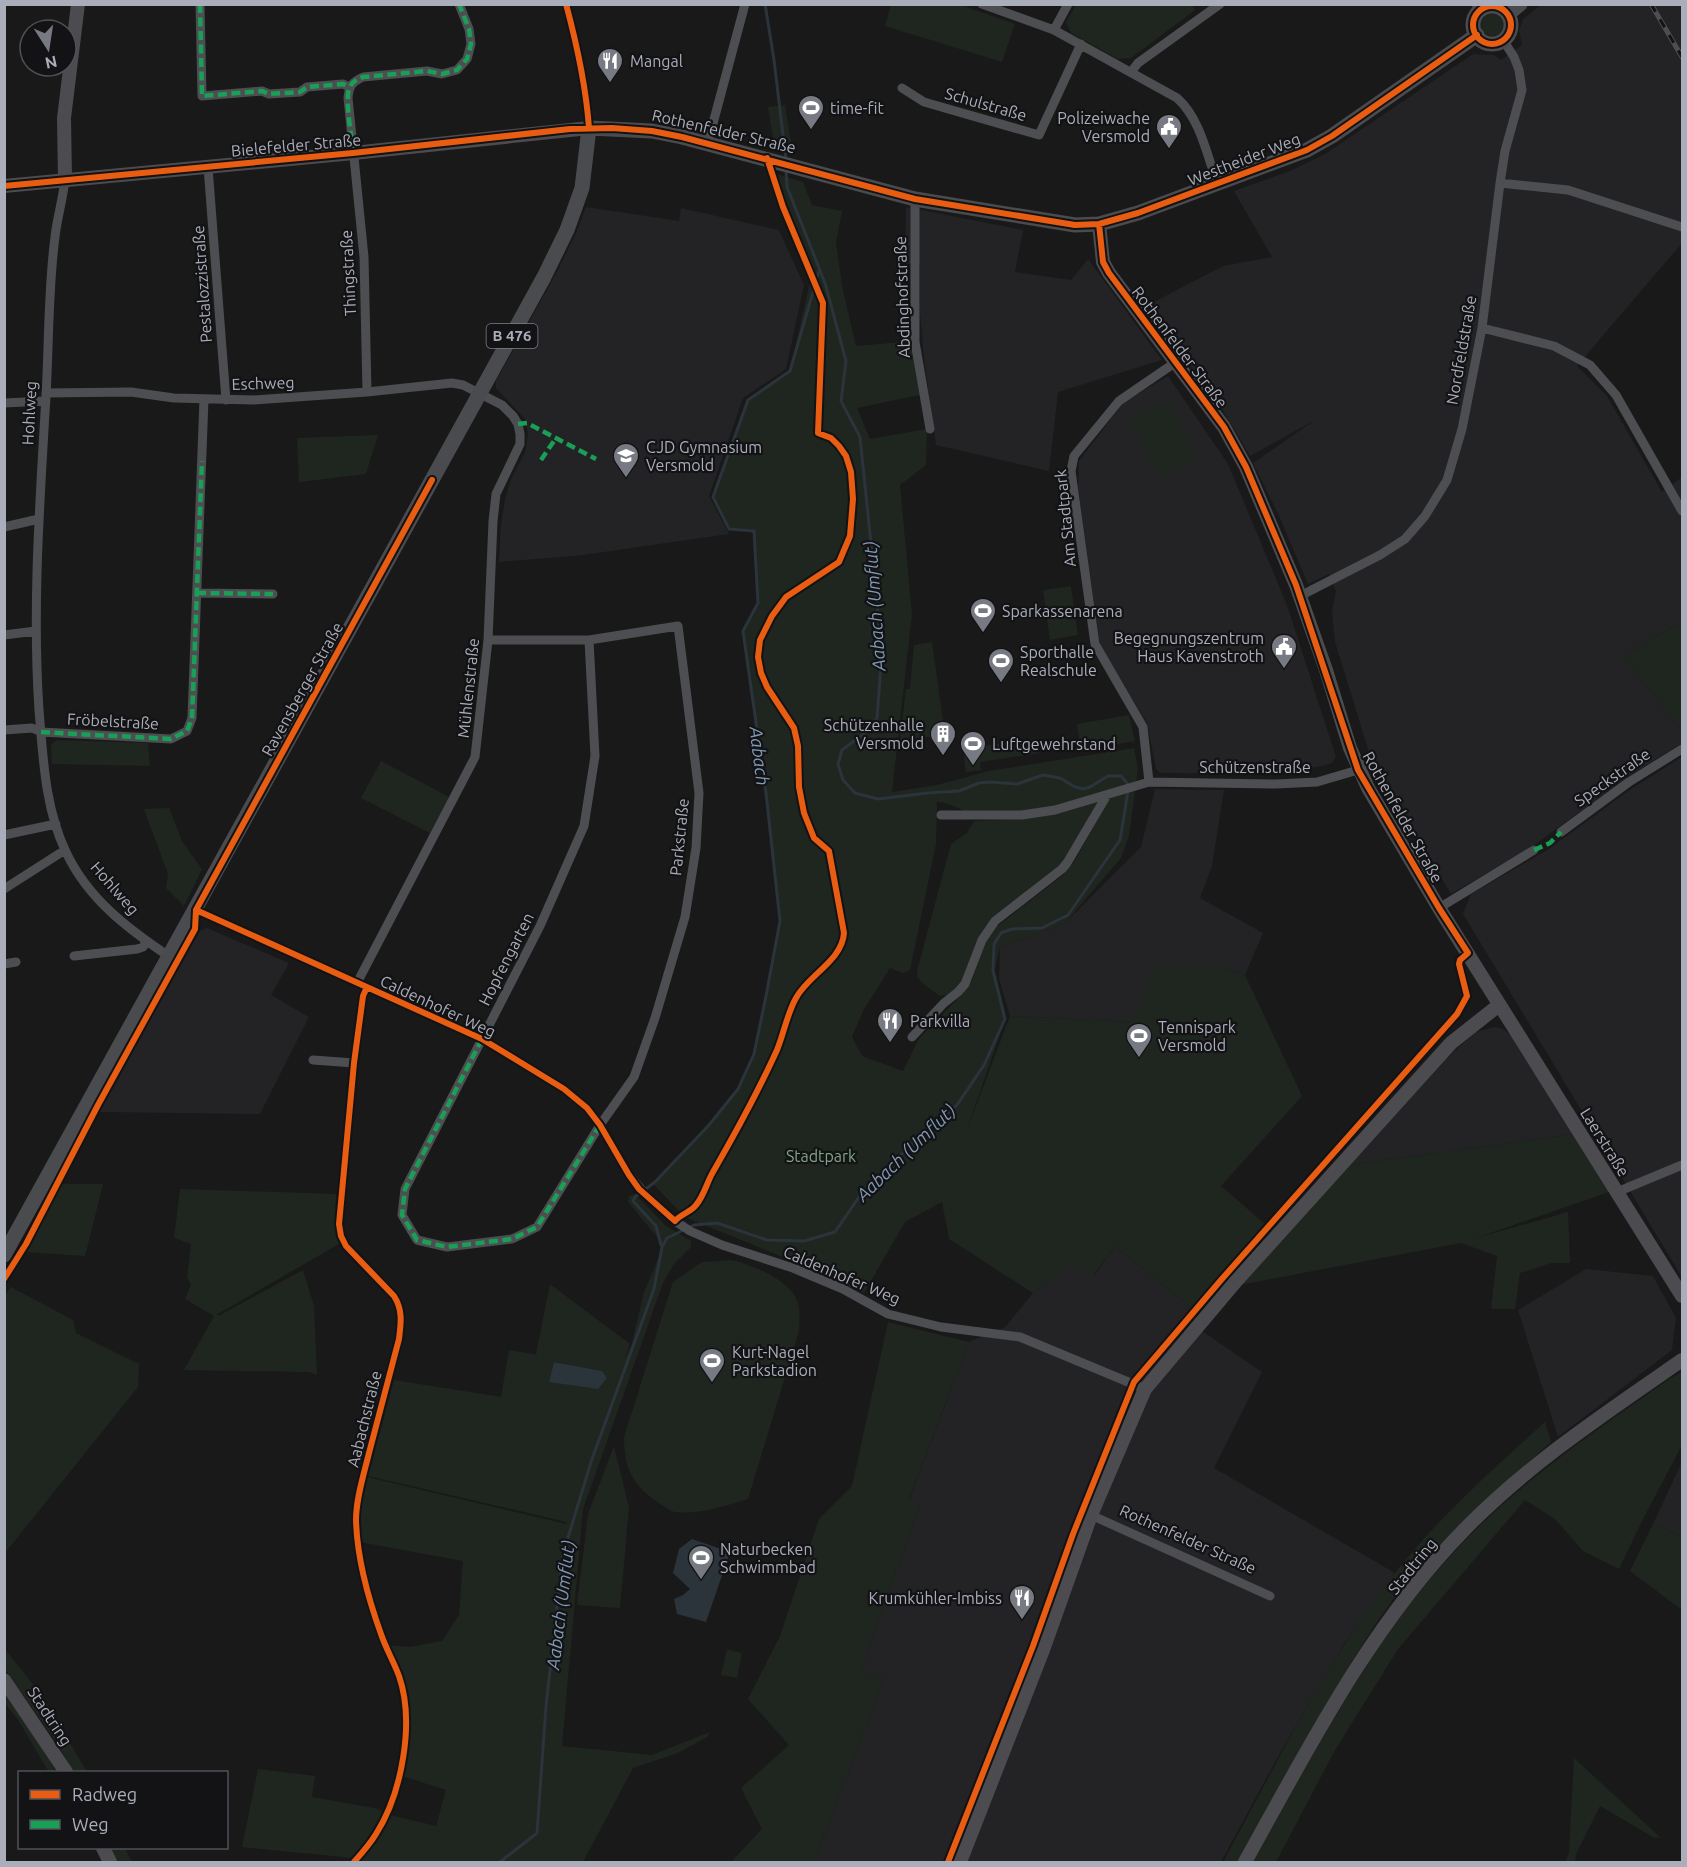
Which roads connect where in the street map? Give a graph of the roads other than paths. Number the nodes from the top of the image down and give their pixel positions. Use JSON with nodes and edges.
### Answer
{"nodes":[{"id":1,"x":78,"y":4,"type":"edge"},
{"id":2,"x":200,"y":4,"type":"edge"},
{"id":3,"x":459,"y":4,"type":"edge"},
{"id":4,"x":566,"y":4,"type":"edge"},
{"id":5,"x":745,"y":4,"type":"edge"},
{"id":6,"x":982,"y":4,"type":"edge"},
{"id":7,"x":1068,"y":4,"type":"edge"},
{"id":8,"x":1220,"y":4,"type":"edge"},
{"id":9,"x":1478,"y":7,"type":"edge"},
{"id":10,"x":1514,"y":9,"type":"edge"},
{"id":11,"x":1054,"y":30,"type":"junction"},
{"id":12,"x":1477,"y":35,"type":"junction"},
{"id":13,"x":1503,"y":40,"type":"junction"},
{"id":14,"x":1081,"y":44,"type":"junction"},
{"id":15,"x":1131,"y":72,"type":"junction"},
{"id":16,"x":349,"y":87,"type":"junction"},
{"id":17,"x":902,"y":88,"type":"dead end"},
{"id":18,"x":589,"y":128,"type":"junction"},
{"id":19,"x":708,"y":142,"type":"junction"},
{"id":20,"x":353,"y":153,"type":"junction"},
{"id":21,"x":208,"y":167,"type":"junction"},
{"id":22,"x":65,"y":179,"type":"junction"},
{"id":23,"x":1217,"y":183,"type":"junction"},
{"id":24,"x":1500,"y":183,"type":"junction"},
{"id":25,"x":4,"y":186,"type":"edge"},
{"id":26,"x":915,"y":199,"type":"junction"},
{"id":27,"x":1099,"y":224,"type":"junction"},
{"id":28,"x":1683,"y":227,"type":"edge"},
{"id":29,"x":1482,"y":328,"type":"junction"},
{"id":30,"x":1176,"y":362,"type":"junction"},
{"id":31,"x":367,"y":392,"type":"junction"},
{"id":32,"x":479,"y":393,"type":"junction"},
{"id":33,"x":46,"y":397,"type":"junction"},
{"id":34,"x":204,"y":399,"type":"junction"},
{"id":35,"x":226,"y":400,"type":"junction"},
{"id":36,"x":4,"y":403,"type":"edge"},
{"id":37,"x":930,"y":429,"type":"dead end"},
{"id":38,"x":1683,"y":511,"type":"edge"},
{"id":39,"x":39,"y":519,"type":"junction"},
{"id":40,"x":4,"y":527,"type":"edge"},
{"id":41,"x":197,"y":593,"type":"junction"},
{"id":42,"x":273,"y":594,"type":"dead end"},
{"id":43,"x":1300,"y":596,"type":"junction"},
{"id":44,"x":36,"y":631,"type":"junction"},
{"id":45,"x":4,"y":635,"type":"edge"},
{"id":46,"x":488,"y":640,"type":"junction"},
{"id":47,"x":589,"y":640,"type":"junction"},
{"id":48,"x":4,"y":730,"type":"edge"},
{"id":49,"x":41,"y":732,"type":"junction"},
{"id":50,"x":1683,"y":749,"type":"edge"},
{"id":51,"x":1359,"y":770,"type":"junction"},
{"id":52,"x":1149,"y":782,"type":"junction"},
{"id":53,"x":1107,"y":795,"type":"junction"},
{"id":54,"x":941,"y":815,"type":"dead end"},
{"id":55,"x":56,"y":824,"type":"junction"},
{"id":56,"x":1561,"y":832,"type":"dead end"},
{"id":57,"x":4,"y":835,"type":"edge"},
{"id":58,"x":1534,"y":849,"type":"dead end"},
{"id":59,"x":65,"y":850,"type":"junction"},
{"id":60,"x":4,"y":889,"type":"edge"},
{"id":61,"x":1439,"y":908,"type":"junction"},
{"id":62,"x":196,"y":910,"type":"junction"},
{"id":63,"x":146,"y":941,"type":"junction"},
{"id":64,"x":74,"y":956,"type":"dead end"},
{"id":65,"x":170,"y":957,"type":"junction"},
{"id":66,"x":16,"y":962,"type":"dead end"},
{"id":67,"x":4,"y":963,"type":"edge"},
{"id":68,"x":357,"y":983,"type":"junction"},
{"id":69,"x":367,"y":987,"type":"junction"},
{"id":70,"x":1499,"y":1005,"type":"junction"},
{"id":71,"x":912,"y":1037,"type":"dead end"},
{"id":72,"x":482,"y":1039,"type":"junction"},
{"id":73,"x":313,"y":1060,"type":"dead end"},
{"id":74,"x":354,"y":1063,"type":"junction"},
{"id":75,"x":600,"y":1125,"type":"junction"},
{"id":76,"x":1683,"y":1165,"type":"edge"},
{"id":77,"x":1617,"y":1192,"type":"junction"},
{"id":78,"x":4,"y":1255,"type":"edge"},
{"id":79,"x":1683,"y":1296,"type":"edge"},
{"id":80,"x":1683,"y":1360,"type":"edge"},
{"id":81,"x":1145,"y":1389,"type":"junction"},
{"id":82,"x":1091,"y":1515,"type":"junction"},
{"id":83,"x":1270,"y":1596,"type":"dead end"},
{"id":84,"x":4,"y":1680,"type":"edge"},
{"id":85,"x":65,"y":1771,"type":"edge"},
{"id":86,"x":103,"y":1849,"type":"edge"},
{"id":87,"x":110,"y":1863,"type":"edge"},
{"id":88,"x":354,"y":1863,"type":"edge"},
{"id":89,"x":960,"y":1863,"type":"edge"},
{"id":90,"x":1245,"y":1863,"type":"edge"}],
"edges":[{"from":1,"to":22,"type":"street","name":"Hohlweg"},
{"from":2,"to":16,"type":"street"},
{"from":3,"to":16,"type":"street"},
{"from":4,"to":18,"type":"street","name":"Ravensberger Straße"},
{"from":5,"to":19,"type":"street"},
{"from":6,"to":11,"type":"street"},
{"from":7,"to":11,"type":"street"},
{"from":8,"to":15,"type":"street"},
{"from":9,"to":10,"type":"main road"},
{"from":9,"to":12,"type":"main road"},
{"from":10,"to":13,"type":"main road"},
{"from":11,"to":14,"type":"street"},
{"from":12,"to":13,"type":"main road"},
{"from":12,"to":23,"type":"main road","name":"Westheider Weg"},
{"from":13,"to":24,"type":"street","name":"Nordfeldstraße"},
{"from":14,"to":15,"type":"street"},
{"from":14,"to":17,"type":"street","name":"Schulstraße"},
{"from":15,"to":23,"type":"street"},
{"from":16,"to":20,"type":"street","name":"Thingstraße"},
{"from":18,"to":19,"type":"main road","name":"Rothenfelder Straße"},
{"from":18,"to":20,"type":"street","name":"Bielefelder Straße"},
{"from":18,"to":32,"type":"main road","name":"Ravensberger Straße","number":"B 476"},
{"from":19,"to":26,"type":"main road","name":"Rothenfelder Straße"},
{"from":20,"to":21,"type":"street","name":"Bielefelder Straße"},
{"from":20,"to":31,"type":"street","name":"Thingstraße"},
{"from":21,"to":22,"type":"street","name":"Bielefelder Straße"},
{"from":21,"to":35,"type":"street","name":"Pestalozzistraße"},
{"from":22,"to":25,"type":"street","name":"Bielefelder Straße"},
{"from":22,"to":33,"type":"street","name":"Hohlweg"},
{"from":23,"to":27,"type":"main road","name":"Westheider Weg"},
{"from":24,"to":28,"type":"street"},
{"from":24,"to":29,"type":"street","name":"Nordfeldstraße"},
{"from":26,"to":27,"type":"main road","name":"Rothenfelder Straße"},
{"from":26,"to":37,"type":"street","name":"Abdinghofstraße"},
{"from":27,"to":30,"type":"street","name":"Rothenfelder Straße"},
{"from":29,"to":38,"type":"street"},
{"from":29,"to":43,"type":"street","name":"Nordfeldstraße"},
{"from":30,"to":43,"type":"street","name":"Rothenfelder Straße"},
{"from":30,"to":52,"type":"street","name":"Am Stadtpark"},
{"from":31,"to":32,"type":"street","name":"Eschweg"},
{"from":31,"to":35,"type":"street","name":"Eschweg"},
{"from":32,"to":46,"type":"street","name":"Mühlenstraße"},
{"from":32,"to":62,"type":"main road","name":"Ravensberger Straße","number":"B 476"},
{"from":33,"to":34,"type":"street","name":"Eschweg"},
{"from":33,"to":36,"type":"street","name":"Eschweg"},
{"from":33,"to":39,"type":"street","name":"Hohlweg"},
{"from":34,"to":35,"type":"street","name":"Eschweg"},
{"from":34,"to":41,"type":"street","name":"Fröbelstraße"},
{"from":39,"to":40,"type":"street"},
{"from":39,"to":44,"type":"street","name":"Hohlweg"},
{"from":41,"to":42,"type":"street"},
{"from":41,"to":49,"type":"street","name":"Fröbelstraße"},
{"from":43,"to":51,"type":"street","name":"Rothenfelder Straße"},
{"from":44,"to":45,"type":"street"},
{"from":44,"to":49,"type":"street","name":"Hohlweg"},
{"from":46,"to":47,"type":"street"},
{"from":46,"to":68,"type":"street","name":"Mühlenstraße"},
{"from":47,"to":72,"type":"street","name":"Hopfengarten"},
{"from":47,"to":75,"type":"street","name":"Parkstraße"},
{"from":48,"to":49,"type":"street"},
{"from":49,"to":55,"type":"street","name":"Hohlweg"},
{"from":50,"to":56,"type":"street","name":"Speckstraße"},
{"from":51,"to":52,"type":"street","name":"Schützenstraße"},
{"from":51,"to":61,"type":"street","name":"Rothenfelder Straße"},
{"from":52,"to":53,"type":"street","name":"Schützenstraße"},
{"from":53,"to":54,"type":"street","name":"Schützenstraße"},
{"from":53,"to":71,"type":"street"},
{"from":55,"to":57,"type":"street"},
{"from":55,"to":59,"type":"street","name":"Hohlweg"},
{"from":58,"to":61,"type":"street"},
{"from":59,"to":60,"type":"street"},
{"from":59,"to":63,"type":"street","name":"Hohlweg"},
{"from":61,"to":70,"type":"street","name":"Rothenfelder Straße"},
{"from":62,"to":65,"type":"main road","name":"Ravensberger Straße","number":"B 476"},
{"from":62,"to":68,"type":"street","name":"Caldenhofer Weg"},
{"from":63,"to":64,"type":"street"},
{"from":63,"to":65,"type":"street","name":"Hohlweg"},
{"from":65,"to":78,"type":"main road","name":"Ravensberger Straße","number":"B 476"},
{"from":66,"to":67,"type":"street"},
{"from":68,"to":69,"type":"street","name":"Caldenhofer Weg"},
{"from":69,"to":72,"type":"street","name":"Caldenhofer Weg"},
{"from":69,"to":74,"type":"street","name":"Aabachstraße"},
{"from":70,"to":77,"type":"street","name":"Laerstraße"},
{"from":70,"to":81,"type":"street","name":"Rothenfelder Straße"},
{"from":72,"to":75,"type":"street","name":"Caldenhofer Weg"},
{"from":72,"to":75,"type":"street","name":"Hopfengarten"},
{"from":73,"to":74,"type":"street"},
{"from":74,"to":88,"type":"street","name":"Aabachstraße"},
{"from":75,"to":81,"type":"street","name":"Caldenhofer Weg"},
{"from":76,"to":77,"type":"street"},
{"from":77,"to":79,"type":"street","name":"Laerstraße"},
{"from":80,"to":90,"type":"street","name":"Stadtring"},
{"from":81,"to":82,"type":"street","name":"Rothenfelder Straße"},
{"from":82,"to":83,"type":"street","name":"Rothenfelder Straße"},
{"from":82,"to":89,"type":"street","name":"Rothenfelder Straße"},
{"from":84,"to":85,"type":"street","name":"Stadtring"},
{"from":86,"to":87,"type":"street"}]}
